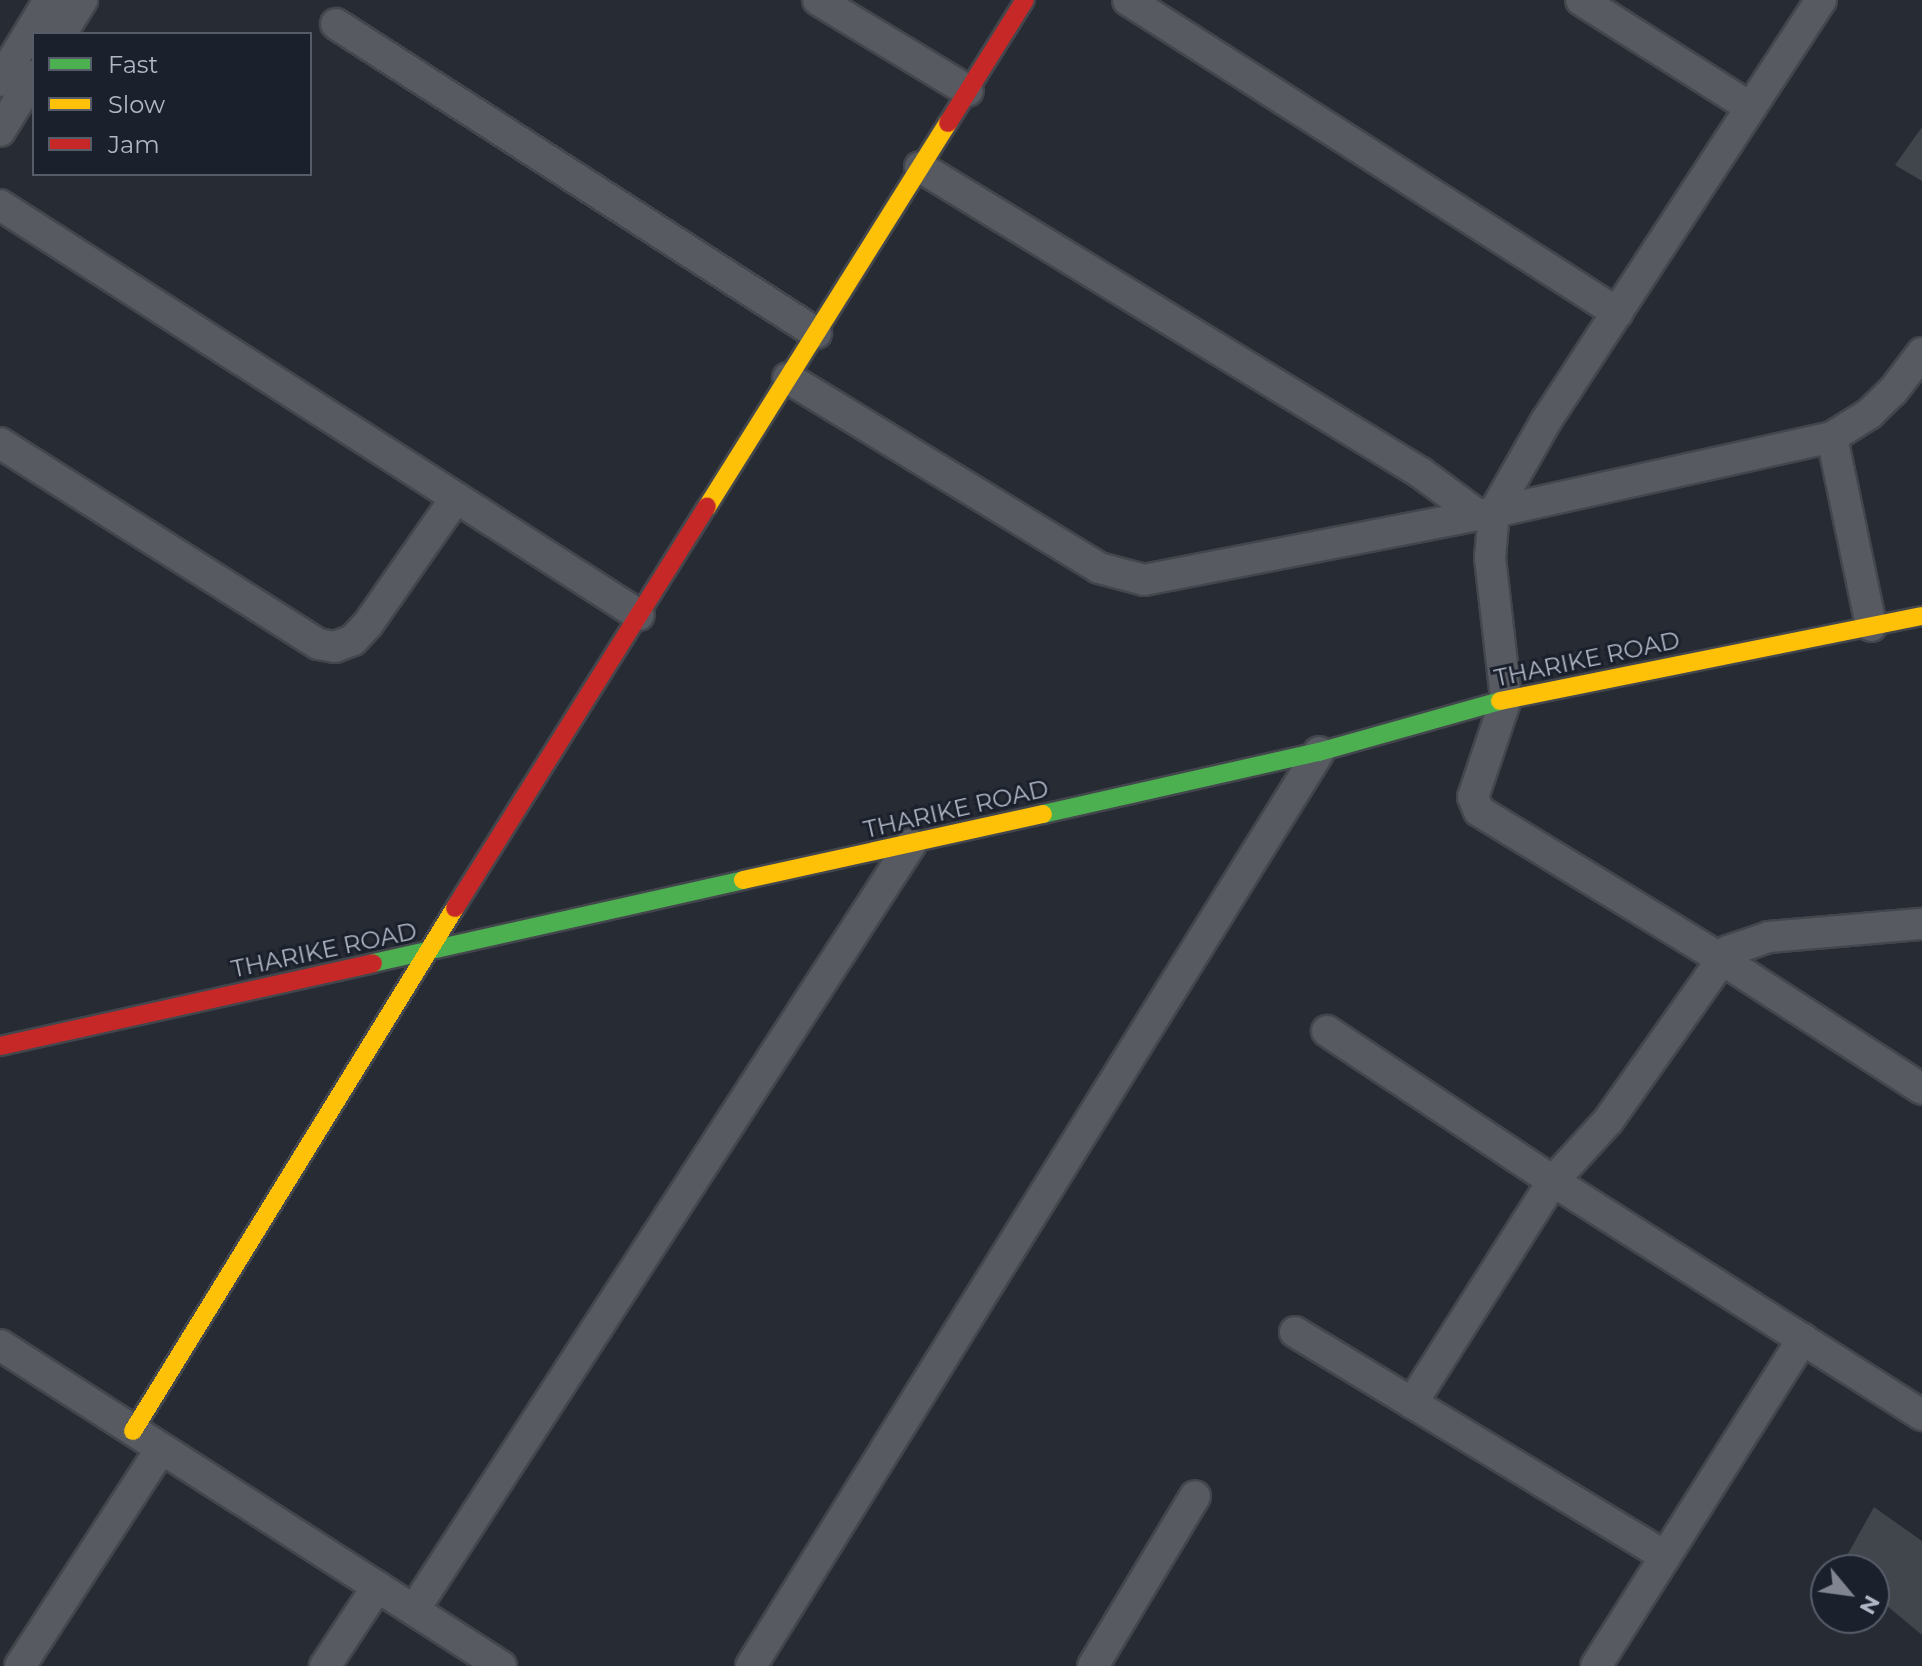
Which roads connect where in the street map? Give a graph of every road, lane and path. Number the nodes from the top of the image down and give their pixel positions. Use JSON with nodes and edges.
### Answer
{"nodes":[{"id":1,"x":49,"y":0,"type":"edge"},
{"id":2,"x":82,"y":0,"type":"edge"},
{"id":3,"x":818,"y":0,"type":"edge"},
{"id":4,"x":1025,"y":0,"type":"edge"},
{"id":5,"x":1128,"y":0,"type":"edge"},
{"id":6,"x":1581,"y":0,"type":"edge"},
{"id":7,"x":1821,"y":0,"type":"edge"},
{"id":8,"x":336,"y":24,"type":"dead end"},
{"id":9,"x":62,"y":32,"type":"edge"},
{"id":10,"x":32,"y":79,"type":"edge"},
{"id":11,"x":0,"y":81,"type":"edge"},
{"id":12,"x":968,"y":91,"type":"junction"},
{"id":13,"x":1751,"y":108,"type":"junction"},
{"id":14,"x":0,"y":131,"type":"edge"},
{"id":15,"x":920,"y":167,"type":"junction"},
{"id":16,"x":0,"y":205,"type":"edge"},
{"id":17,"x":1618,"y":313,"type":"junction"},
{"id":18,"x":816,"y":333,"type":"junction"},
{"id":19,"x":1922,"y":353,"type":"edge"},
{"id":20,"x":788,"y":378,"type":"junction"},
{"id":21,"x":1832,"y":437,"type":"junction"},
{"id":22,"x":0,"y":443,"type":"edge"},
{"id":23,"x":456,"y":498,"type":"junction"},
{"id":24,"x":1486,"y":514,"type":"junction"},
{"id":25,"x":639,"y":615,"type":"junction"},
{"id":26,"x":1922,"y":616,"type":"edge"},
{"id":27,"x":1871,"y":626,"type":"junction"},
{"id":28,"x":1506,"y":699,"type":"junction"},
{"id":29,"x":1319,"y":752,"type":"junction"},
{"id":30,"x":911,"y":844,"type":"junction"},
{"id":31,"x":1922,"y":924,"type":"edge"},
{"id":32,"x":427,"y":953,"type":"junction"},
{"id":33,"x":1721,"y":959,"type":"junction"},
{"id":34,"x":1327,"y":1031,"type":"dead end"},
{"id":35,"x":0,"y":1046,"type":"edge"},
{"id":36,"x":1922,"y":1089,"type":"edge"},
{"id":37,"x":1553,"y":1181,"type":"junction"},
{"id":38,"x":1295,"y":1332,"type":"dead end"},
{"id":39,"x":1803,"y":1339,"type":"junction"},
{"id":40,"x":0,"y":1345,"type":"edge"},
{"id":41,"x":1412,"y":1403,"type":"junction"},
{"id":42,"x":1922,"y":1415,"type":"edge"},
{"id":43,"x":133,"y":1431,"type":"junction"},
{"id":44,"x":161,"y":1449,"type":"junction"},
{"id":45,"x":1195,"y":1496,"type":"dead end"},
{"id":46,"x":1665,"y":1556,"type":"junction"},
{"id":47,"x":377,"y":1587,"type":"junction"},
{"id":48,"x":414,"y":1610,"type":"junction"},
{"id":49,"x":20,"y":1666,"type":"edge"},
{"id":50,"x":325,"y":1666,"type":"edge"},
{"id":51,"x":501,"y":1666,"type":"edge"},
{"id":52,"x":751,"y":1666,"type":"edge"},
{"id":53,"x":1093,"y":1666,"type":"edge"},
{"id":54,"x":1596,"y":1666,"type":"edge"}],
"edges":[{"from":1,"to":11,"type":"street"},
{"from":2,"to":9,"type":"street"},
{"from":3,"to":12,"type":"street"},
{"from":4,"to":12,"type":"street"},
{"from":5,"to":17,"type":"street"},
{"from":6,"to":13,"type":"street"},
{"from":7,"to":13,"type":"street"},
{"from":8,"to":18,"type":"street"},
{"from":10,"to":14,"type":"street"},
{"from":12,"to":15,"type":"street"},
{"from":13,"to":17,"type":"street"},
{"from":15,"to":18,"type":"street"},
{"from":15,"to":24,"type":"street"},
{"from":16,"to":23,"type":"street"},
{"from":17,"to":24,"type":"street"},
{"from":18,"to":20,"type":"street"},
{"from":19,"to":21,"type":"street"},
{"from":20,"to":24,"type":"street"},
{"from":20,"to":25,"type":"street"},
{"from":21,"to":24,"type":"street"},
{"from":21,"to":27,"type":"street"},
{"from":22,"to":23,"type":"street"},
{"from":23,"to":25,"type":"street"},
{"from":24,"to":28,"type":"street"},
{"from":25,"to":32,"type":"street"},
{"from":26,"to":27,"type":"street","name":"THARIKE ROAD"},
{"from":27,"to":28,"type":"street","name":"THARIKE ROAD"},
{"from":28,"to":29,"type":"street","name":"THARIKE ROAD"},
{"from":28,"to":33,"type":"street"},
{"from":29,"to":30,"type":"street","name":"THARIKE ROAD"},
{"from":29,"to":52,"type":"street"},
{"from":30,"to":32,"type":"street","name":"THARIKE ROAD"},
{"from":30,"to":48,"type":"street"},
{"from":31,"to":33,"type":"street"},
{"from":32,"to":35,"type":"street","name":"THARIKE ROAD"},
{"from":32,"to":43,"type":"street"},
{"from":33,"to":36,"type":"street"},
{"from":33,"to":37,"type":"street"},
{"from":34,"to":37,"type":"street"},
{"from":37,"to":39,"type":"street"},
{"from":37,"to":41,"type":"street"},
{"from":38,"to":41,"type":"street"},
{"from":39,"to":42,"type":"street"},
{"from":39,"to":46,"type":"street"},
{"from":40,"to":43,"type":"street"},
{"from":41,"to":46,"type":"street"},
{"from":43,"to":44,"type":"street"},
{"from":44,"to":47,"type":"street"},
{"from":44,"to":49,"type":"street"},
{"from":45,"to":53,"type":"street"},
{"from":46,"to":54,"type":"street"},
{"from":47,"to":48,"type":"street"},
{"from":47,"to":50,"type":"street"},
{"from":48,"to":51,"type":"street"}]}
